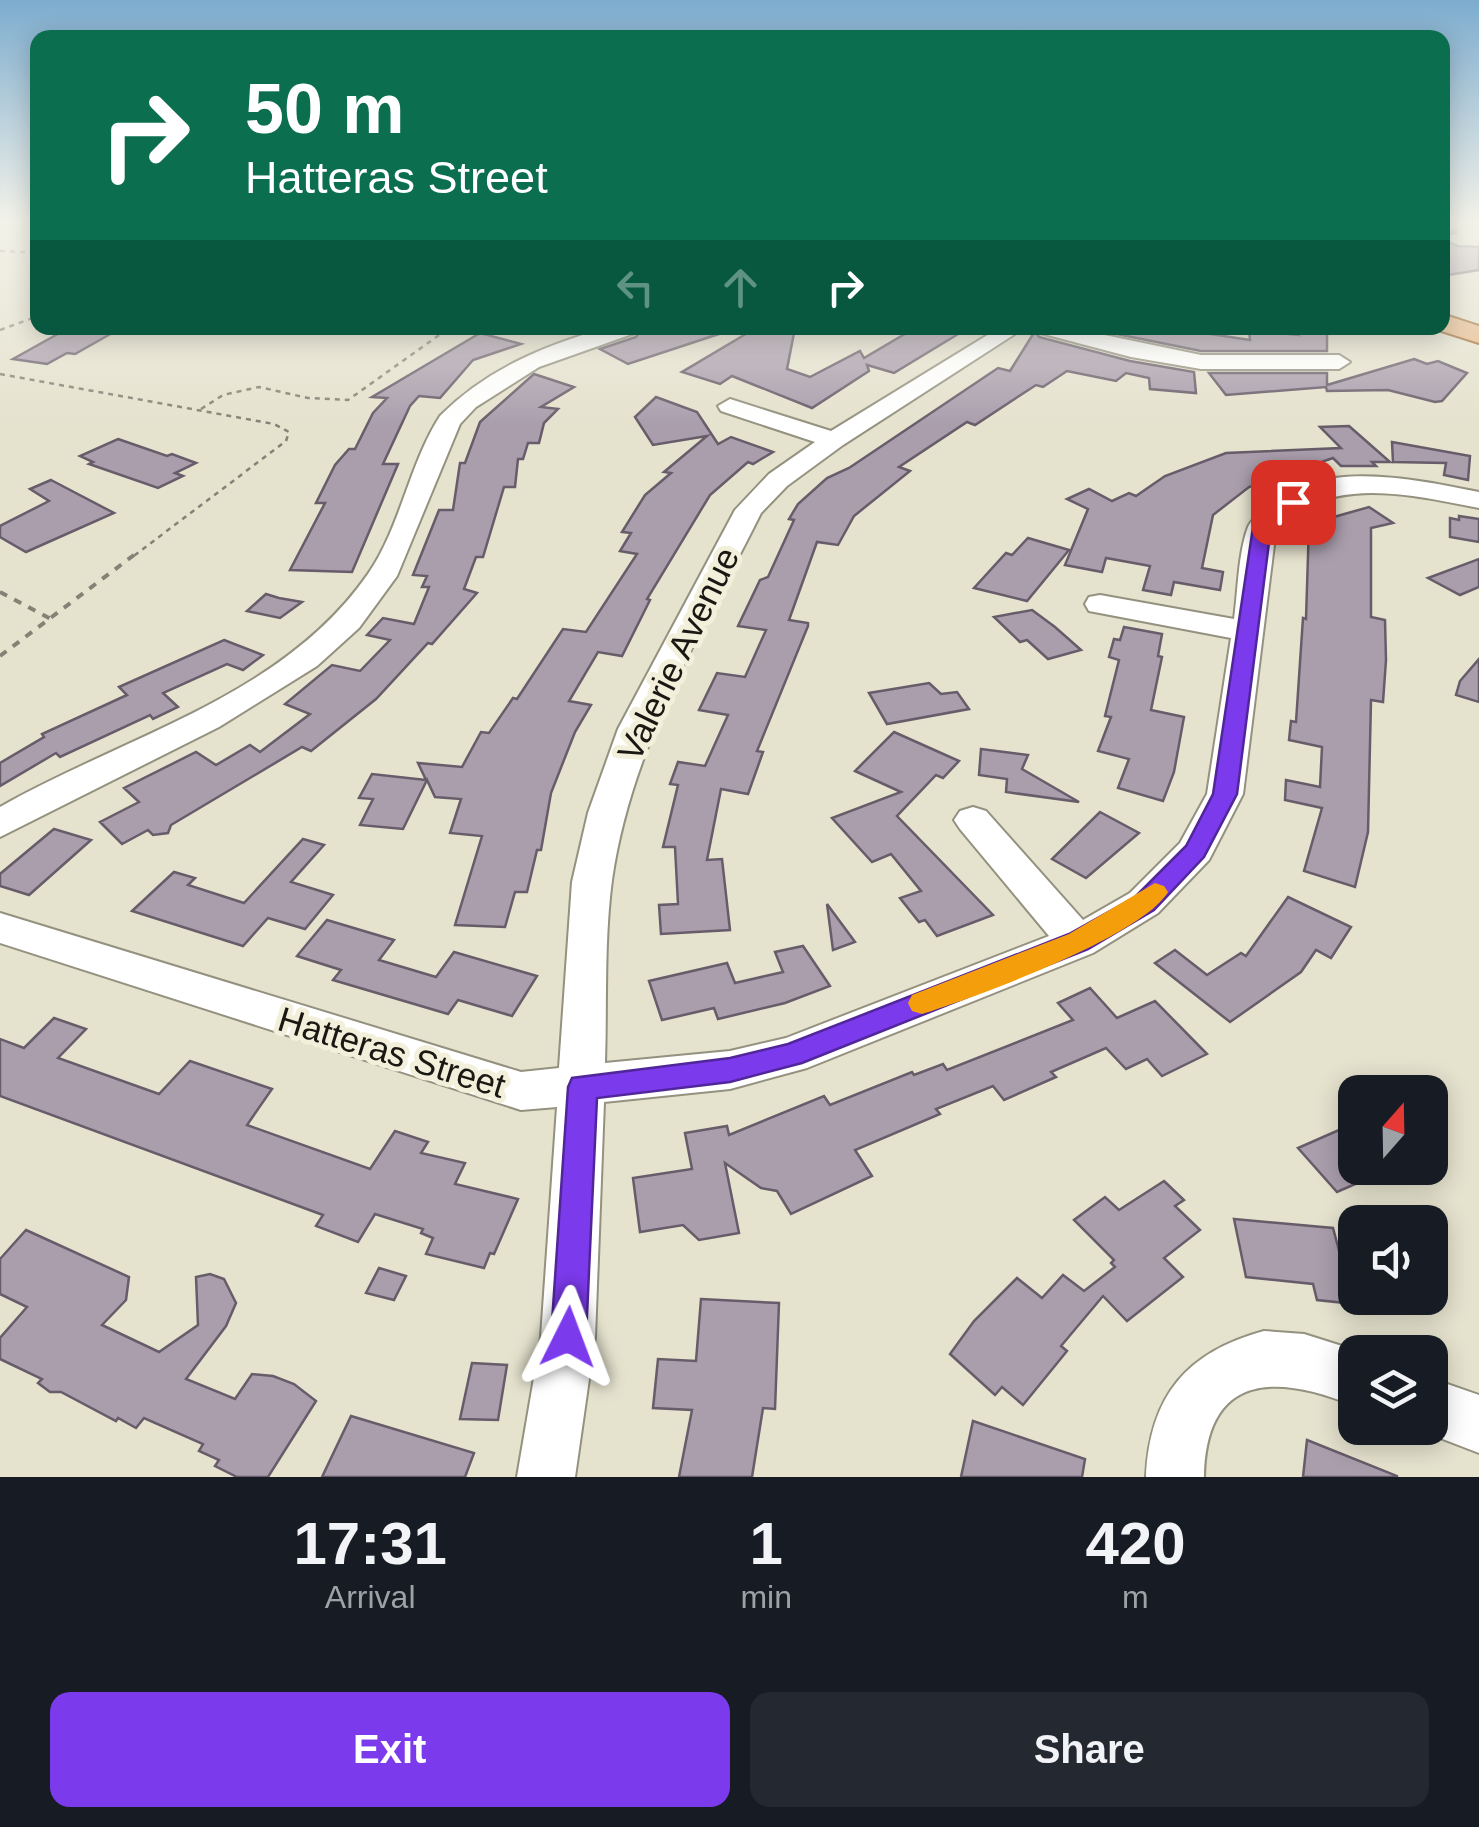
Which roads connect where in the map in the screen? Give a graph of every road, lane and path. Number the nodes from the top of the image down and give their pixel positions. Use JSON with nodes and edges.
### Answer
{"nodes":[{"id":1,"x":30,"y":319,"type":"edge"},
{"id":2,"x":1450,"y":325,"type":"edge"},
{"id":3,"x":0,"y":330,"type":"edge"},
{"id":4,"x":439,"y":335,"type":"edge"},
{"id":5,"x":607,"y":335,"type":"edge"},
{"id":6,"x":1001,"y":335,"type":"edge"},
{"id":7,"x":1074,"y":335,"type":"edge"},
{"id":8,"x":1479,"y":335,"type":"edge"},
{"id":9,"x":1339,"y":362,"type":"dead end"},
{"id":10,"x":0,"y":374,"type":"edge"},
{"id":11,"x":730,"y":406,"type":"dead end"},
{"id":12,"x":200,"y":410,"type":"junction"},
{"id":13,"x":834,"y":440,"type":"junction"},
{"id":14,"x":1479,"y":500,"type":"edge"},
{"id":15,"x":0,"y":592,"type":"edge"},
{"id":16,"x":1100,"y":604,"type":"dead end"},
{"id":17,"x":52,"y":619,"type":"junction"},
{"id":18,"x":1246,"y":630,"type":"junction"},
{"id":19,"x":0,"y":656,"type":"edge"},
{"id":20,"x":973,"y":820,"type":"dead end"},
{"id":21,"x":0,"y":824,"type":"edge"},
{"id":22,"x":0,"y":928,"type":"edge"},
{"id":23,"x":1078,"y":942,"type":"junction"},
{"id":24,"x":583,"y":1087,"type":"junction"},
{"id":25,"x":1338,"y":1371,"type":"edge"},
{"id":26,"x":1448,"y":1413,"type":"edge"},
{"id":27,"x":1479,"y":1424,"type":"edge"},
{"id":28,"x":546,"y":1477,"type":"edge"},
{"id":29,"x":1175,"y":1477,"type":"edge"}],
"edges":[{"from":1,"to":3,"type":"path"},
{"from":2,"to":8,"type":"main road"},
{"from":4,"to":12,"type":"path"},
{"from":5,"to":21,"type":"street"},
{"from":6,"to":13,"type":"street","name":"Valerie Avenue"},
{"from":7,"to":9,"type":"street"},
{"from":10,"to":12,"type":"path"},
{"from":11,"to":13,"type":"street"},
{"from":12,"to":17,"type":"path"},
{"from":13,"to":24,"type":"street","name":"Valerie Avenue"},
{"from":14,"to":18,"type":"street","name":"Hatteras Street"},
{"from":15,"to":17,"type":"path"},
{"from":16,"to":18,"type":"street"},
{"from":17,"to":19,"type":"path"},
{"from":18,"to":23,"type":"street","name":"Hatteras Street"},
{"from":20,"to":23,"type":"street"},
{"from":22,"to":24,"type":"street","name":"Hatteras Street"},
{"from":23,"to":24,"type":"street","name":"Hatteras Street"},
{"from":24,"to":28,"type":"street","name":"Valerie Avenue"},
{"from":25,"to":29,"type":"street"},
{"from":26,"to":27,"type":"street"}]}
